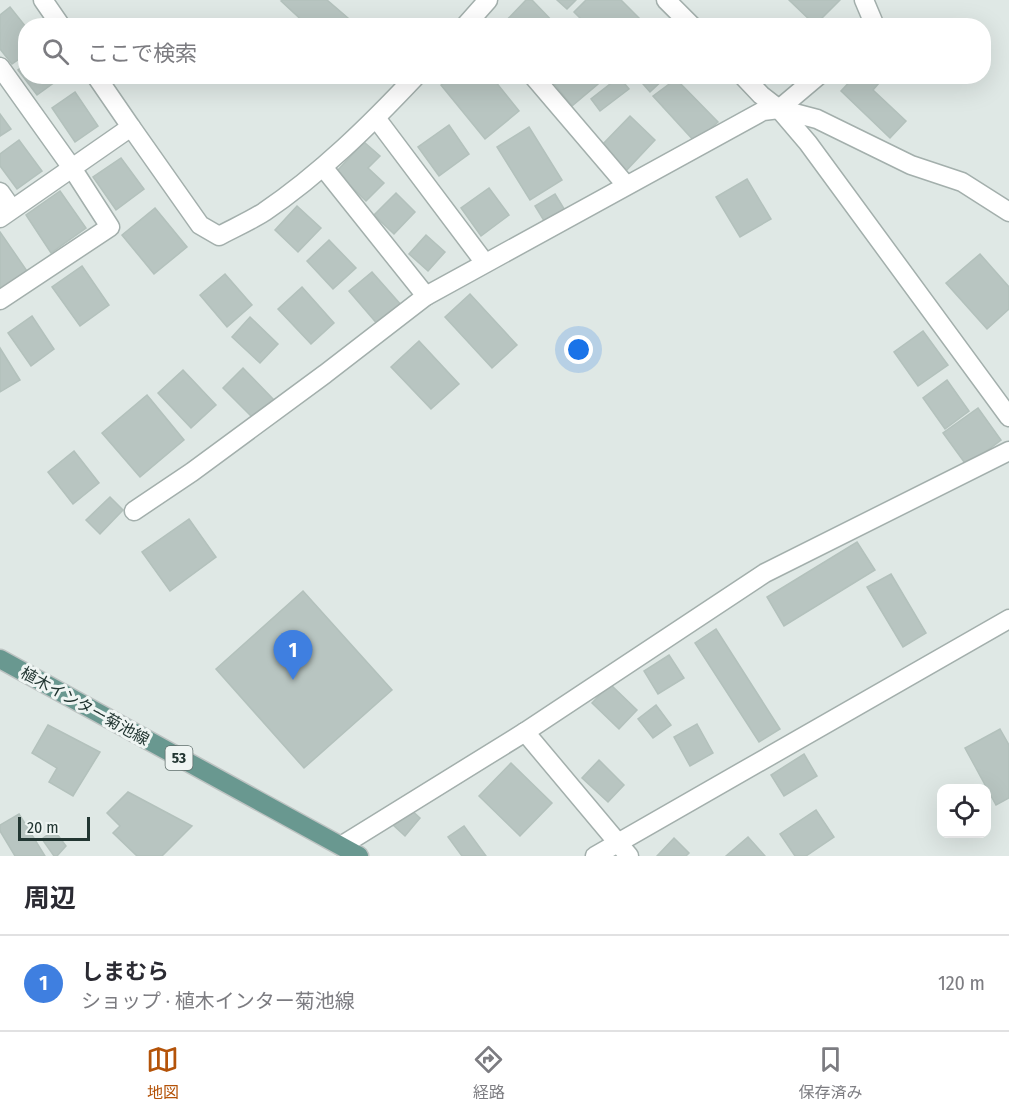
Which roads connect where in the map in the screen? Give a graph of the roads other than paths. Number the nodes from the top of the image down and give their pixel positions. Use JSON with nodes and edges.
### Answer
{"nodes":[{"id":1,"x":43,"y":0,"type":"edge"},
{"id":2,"x":666,"y":0,"type":"edge"},
{"id":3,"x":864,"y":0,"type":"edge"},
{"id":4,"x":55,"y":18,"type":"edge"},
{"id":5,"x":684,"y":18,"type":"edge"},
{"id":6,"x":872,"y":18,"type":"edge"},
{"id":7,"x":0,"y":67,"type":"edge"},
{"id":8,"x":101,"y":84,"type":"edge"},
{"id":9,"x":408,"y":84,"type":"edge"},
{"id":10,"x":539,"y":84,"type":"edge"},
{"id":11,"x":750,"y":84,"type":"edge"},
{"id":12,"x":809,"y":84,"type":"edge"},
{"id":13,"x":779,"y":109,"type":"junction"},
{"id":14,"x":376,"y":118,"type":"junction"},
{"id":15,"x":131,"y":127,"type":"junction"},
{"id":16,"x":323,"y":167,"type":"junction"},
{"id":17,"x":72,"y":168,"type":"junction"},
{"id":18,"x":626,"y":185,"type":"junction"},
{"id":19,"x":0,"y":192,"type":"edge"},
{"id":20,"x":1009,"y":212,"type":"edge"},
{"id":21,"x":6,"y":214,"type":"edge"},
{"id":22,"x":485,"y":263,"type":"junction"},
{"id":23,"x":426,"y":296,"type":"junction"},
{"id":24,"x":0,"y":300,"type":"edge"},
{"id":25,"x":1009,"y":417,"type":"edge"},
{"id":26,"x":1009,"y":451,"type":"edge"},
{"id":27,"x":135,"y":512,"type":"dead end"},
{"id":28,"x":1009,"y":619,"type":"edge"},
{"id":29,"x":0,"y":659,"type":"edge"},
{"id":30,"x":525,"y":732,"type":"junction"},
{"id":31,"x":341,"y":846,"type":"junction"},
{"id":32,"x":624,"y":849,"type":"edge"},
{"id":33,"x":358,"y":856,"type":"edge"},
{"id":34,"x":595,"y":856,"type":"edge"}],
"edges":[{"from":1,"to":4,"type":"street"},
{"from":2,"to":5,"type":"street"},
{"from":3,"to":6,"type":"street"},
{"from":7,"to":17,"type":"street"},
{"from":8,"to":15,"type":"street"},
{"from":9,"to":14,"type":"street"},
{"from":10,"to":18,"type":"street"},
{"from":11,"to":13,"type":"street"},
{"from":12,"to":13,"type":"street"},
{"from":13,"to":18,"type":"street"},
{"from":13,"to":20,"type":"street"},
{"from":13,"to":25,"type":"street"},
{"from":14,"to":16,"type":"street"},
{"from":14,"to":22,"type":"street"},
{"from":15,"to":16,"type":"street"},
{"from":15,"to":17,"type":"street"},
{"from":16,"to":23,"type":"street"},
{"from":17,"to":21,"type":"street"},
{"from":17,"to":24,"type":"street"},
{"from":18,"to":22,"type":"street"},
{"from":19,"to":21,"type":"street"},
{"from":22,"to":23,"type":"street"},
{"from":23,"to":27,"type":"street"},
{"from":26,"to":30,"type":"street"},
{"from":28,"to":32,"type":"street"},
{"from":29,"to":31,"type":"main road","name":"植木インター菊池線","number":"53"},
{"from":30,"to":31,"type":"street"},
{"from":30,"to":32,"type":"street"},
{"from":31,"to":33,"type":"main road","name":"植木インター菊池線","number":"53"},
{"from":32,"to":34,"type":"street"}]}
